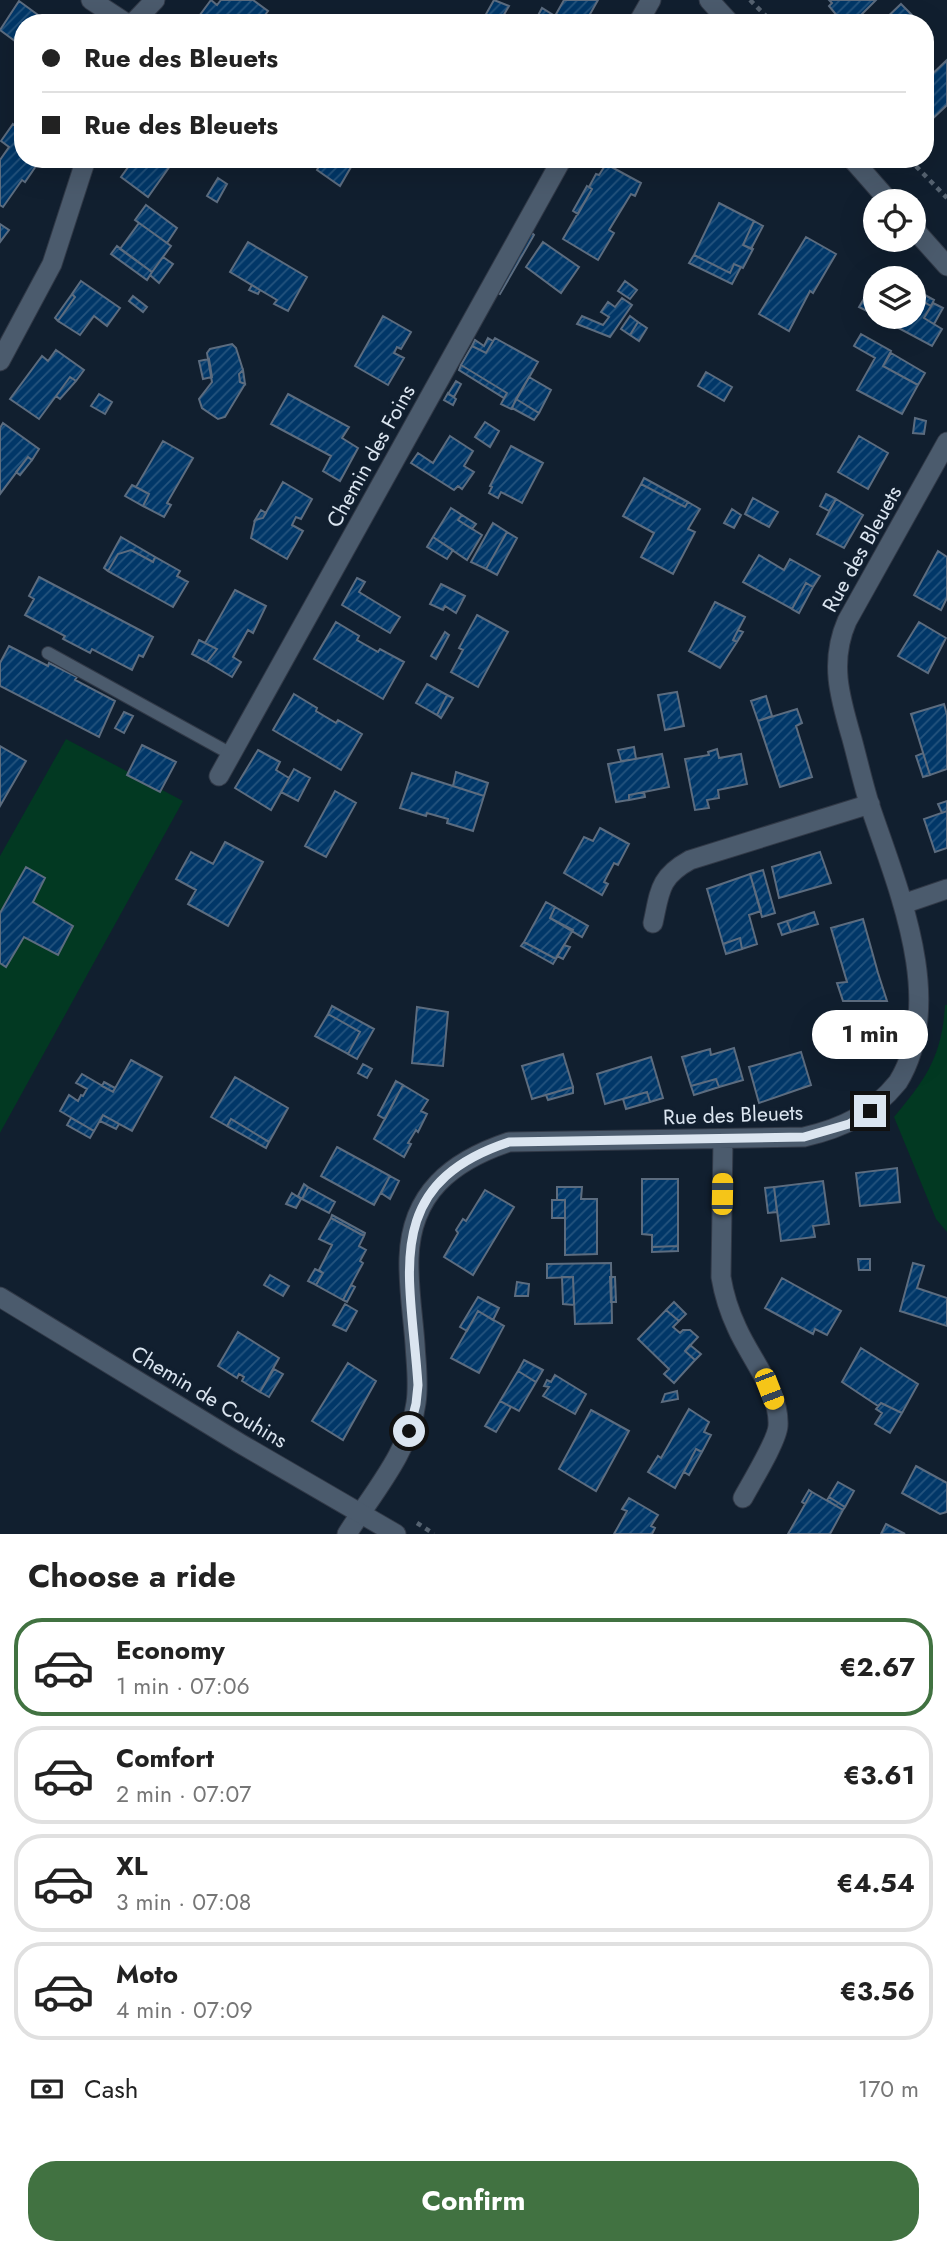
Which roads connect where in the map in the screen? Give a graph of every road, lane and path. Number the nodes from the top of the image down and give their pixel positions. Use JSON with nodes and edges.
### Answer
{"nodes":[{"id":1,"x":92,"y":0,"type":"edge"},
{"id":2,"x":155,"y":0,"type":"edge"},
{"id":3,"x":709,"y":0,"type":"edge"},
{"id":4,"x":750,"y":0,"type":"edge"},
{"id":5,"x":113,"y":14,"type":"edge"},
{"id":6,"x":142,"y":14,"type":"edge"},
{"id":7,"x":722,"y":14,"type":"edge"},
{"id":8,"x":764,"y":14,"type":"edge"},
{"id":9,"x":83,"y":168,"type":"edge"},
{"id":10,"x":557,"y":168,"type":"edge"},
{"id":11,"x":860,"y":168,"type":"edge"},
{"id":12,"x":918,"y":168,"type":"edge"},
{"id":13,"x":878,"y":189,"type":"edge"},
{"id":14,"x":947,"y":198,"type":"edge"},
{"id":15,"x":926,"y":242,"type":"edge"},
{"id":16,"x":947,"y":266,"type":"edge"},
{"id":17,"x":0,"y":361,"type":"edge"},
{"id":18,"x":947,"y":442,"type":"edge"},
{"id":19,"x":48,"y":653,"type":"dead end"},
{"id":20,"x":231,"y":754,"type":"junction"},
{"id":21,"x":219,"y":776,"type":"dead end"},
{"id":22,"x":870,"y":804,"type":"junction"},
{"id":23,"x":947,"y":889,"type":"edge"},
{"id":24,"x":906,"y":903,"type":"junction"},
{"id":25,"x":653,"y":923,"type":"dead end"},
{"id":26,"x":723,"y":1139,"type":"junction"},
{"id":27,"x":0,"y":1297,"type":"edge"},
{"id":28,"x":743,"y":1499,"type":"dead end"},
{"id":29,"x":360,"y":1512,"type":"junction"},
{"id":30,"x":347,"y":1534,"type":"edge"},
{"id":31,"x":396,"y":1534,"type":"edge"}],
"edges":[{"from":1,"to":5,"type":"street"},
{"from":2,"to":6,"type":"street"},
{"from":3,"to":7,"type":"street"},
{"from":4,"to":8,"type":"path"},
{"from":9,"to":17,"type":"street"},
{"from":10,"to":20,"type":"street","name":"Chemin des Foins"},
{"from":11,"to":13,"type":"street"},
{"from":12,"to":14,"type":"path"},
{"from":15,"to":16,"type":"street"},
{"from":18,"to":22,"type":"street","name":"Rue des Bleuets"},
{"from":19,"to":20,"type":"lane"},
{"from":20,"to":21,"type":"street","name":"Chemin des Foins"},
{"from":22,"to":24,"type":"street","name":"Rue des Bleuets"},
{"from":22,"to":25,"type":"street"},
{"from":23,"to":24,"type":"street"},
{"from":24,"to":26,"type":"street","name":"Rue des Bleuets"},
{"from":26,"to":28,"type":"street"},
{"from":26,"to":29,"type":"street","name":"Rue des Bleuets"},
{"from":27,"to":29,"type":"street","name":"Chemin de Couhins"},
{"from":29,"to":30,"type":"street","name":"Rue des Bleuets"},
{"from":29,"to":31,"type":"street","name":"Chemin de Couhins"}]}
